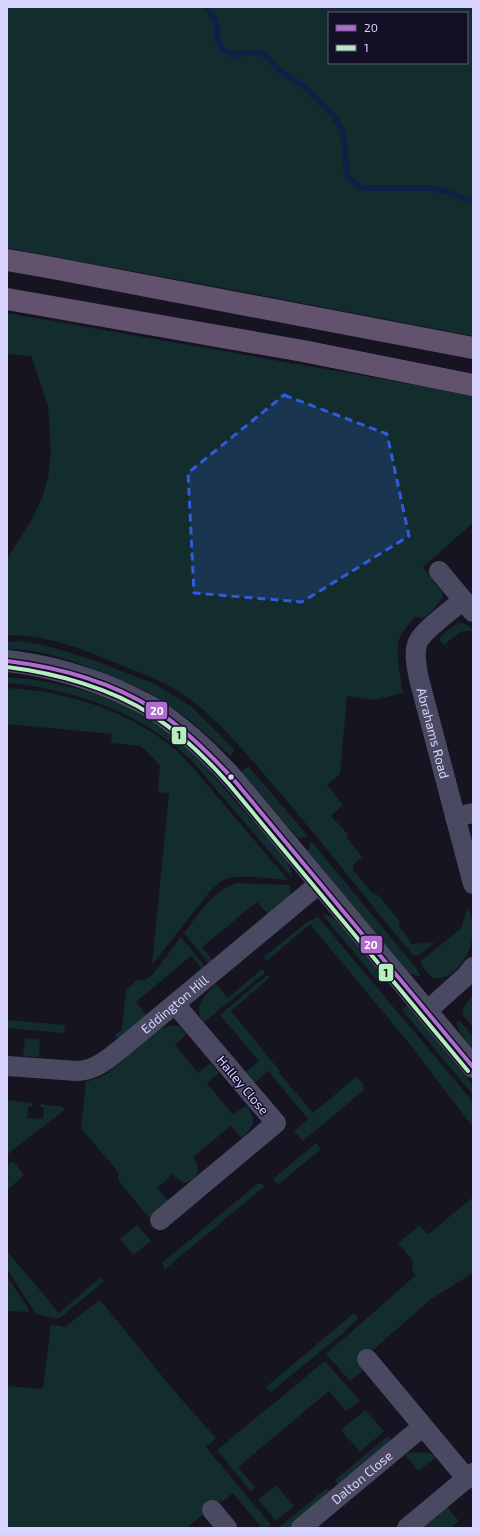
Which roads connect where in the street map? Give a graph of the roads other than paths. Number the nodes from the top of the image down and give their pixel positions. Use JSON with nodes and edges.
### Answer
{"nodes":[{"id":1,"x":7,"y":260,"type":"edge"},
{"id":2,"x":7,"y":299,"type":"edge"},
{"id":3,"x":473,"y":348,"type":"edge"},
{"id":4,"x":473,"y":385,"type":"edge"},
{"id":5,"x":439,"y":571,"type":"dead end"},
{"id":6,"x":468,"y":606,"type":"edge"},
{"id":7,"x":7,"y":661,"type":"edge"},
{"id":8,"x":464,"y":815,"type":"edge"},
{"id":9,"x":320,"y":883,"type":"junction"},
{"id":10,"x":473,"y":884,"type":"edge"},
{"id":11,"x":473,"y":966,"type":"edge"},
{"id":12,"x":175,"y":1004,"type":"junction"},
{"id":13,"x":427,"y":1011,"type":"junction"},
{"id":14,"x":7,"y":1066,"type":"edge"},
{"id":15,"x":473,"y":1067,"type":"edge"},
{"id":16,"x":160,"y":1220,"type":"dead end"},
{"id":17,"x":367,"y":1359,"type":"dead end"},
{"id":18,"x":422,"y":1427,"type":"junction"},
{"id":19,"x":470,"y":1476,"type":"edge"},
{"id":20,"x":212,"y":1510,"type":"dead end"},
{"id":21,"x":227,"y":1528,"type":"edge"},
{"id":22,"x":301,"y":1528,"type":"edge"},
{"id":23,"x":408,"y":1528,"type":"edge"}],
"edges":[{"from":1,"to":3,"type":"highway"},
{"from":2,"to":4,"type":"highway"},
{"from":5,"to":6,"type":"street","name":"Abrahams Road"},
{"from":6,"to":8,"type":"street","name":"Abrahams Road"},
{"from":7,"to":9,"type":"street"},
{"from":8,"to":10,"type":"street","name":"Abrahams Road"},
{"from":9,"to":12,"type":"street","name":"Eddington Hill"},
{"from":9,"to":13,"type":"street"},
{"from":11,"to":13,"type":"street"},
{"from":12,"to":14,"type":"street","name":"Eddington Hill"},
{"from":12,"to":16,"type":"street","name":"Halley Close"},
{"from":13,"to":15,"type":"street"},
{"from":17,"to":18,"type":"street"},
{"from":18,"to":19,"type":"street"},
{"from":18,"to":22,"type":"street","name":"Dalton Close"},
{"from":19,"to":23,"type":"street"},
{"from":20,"to":21,"type":"street"}]}
